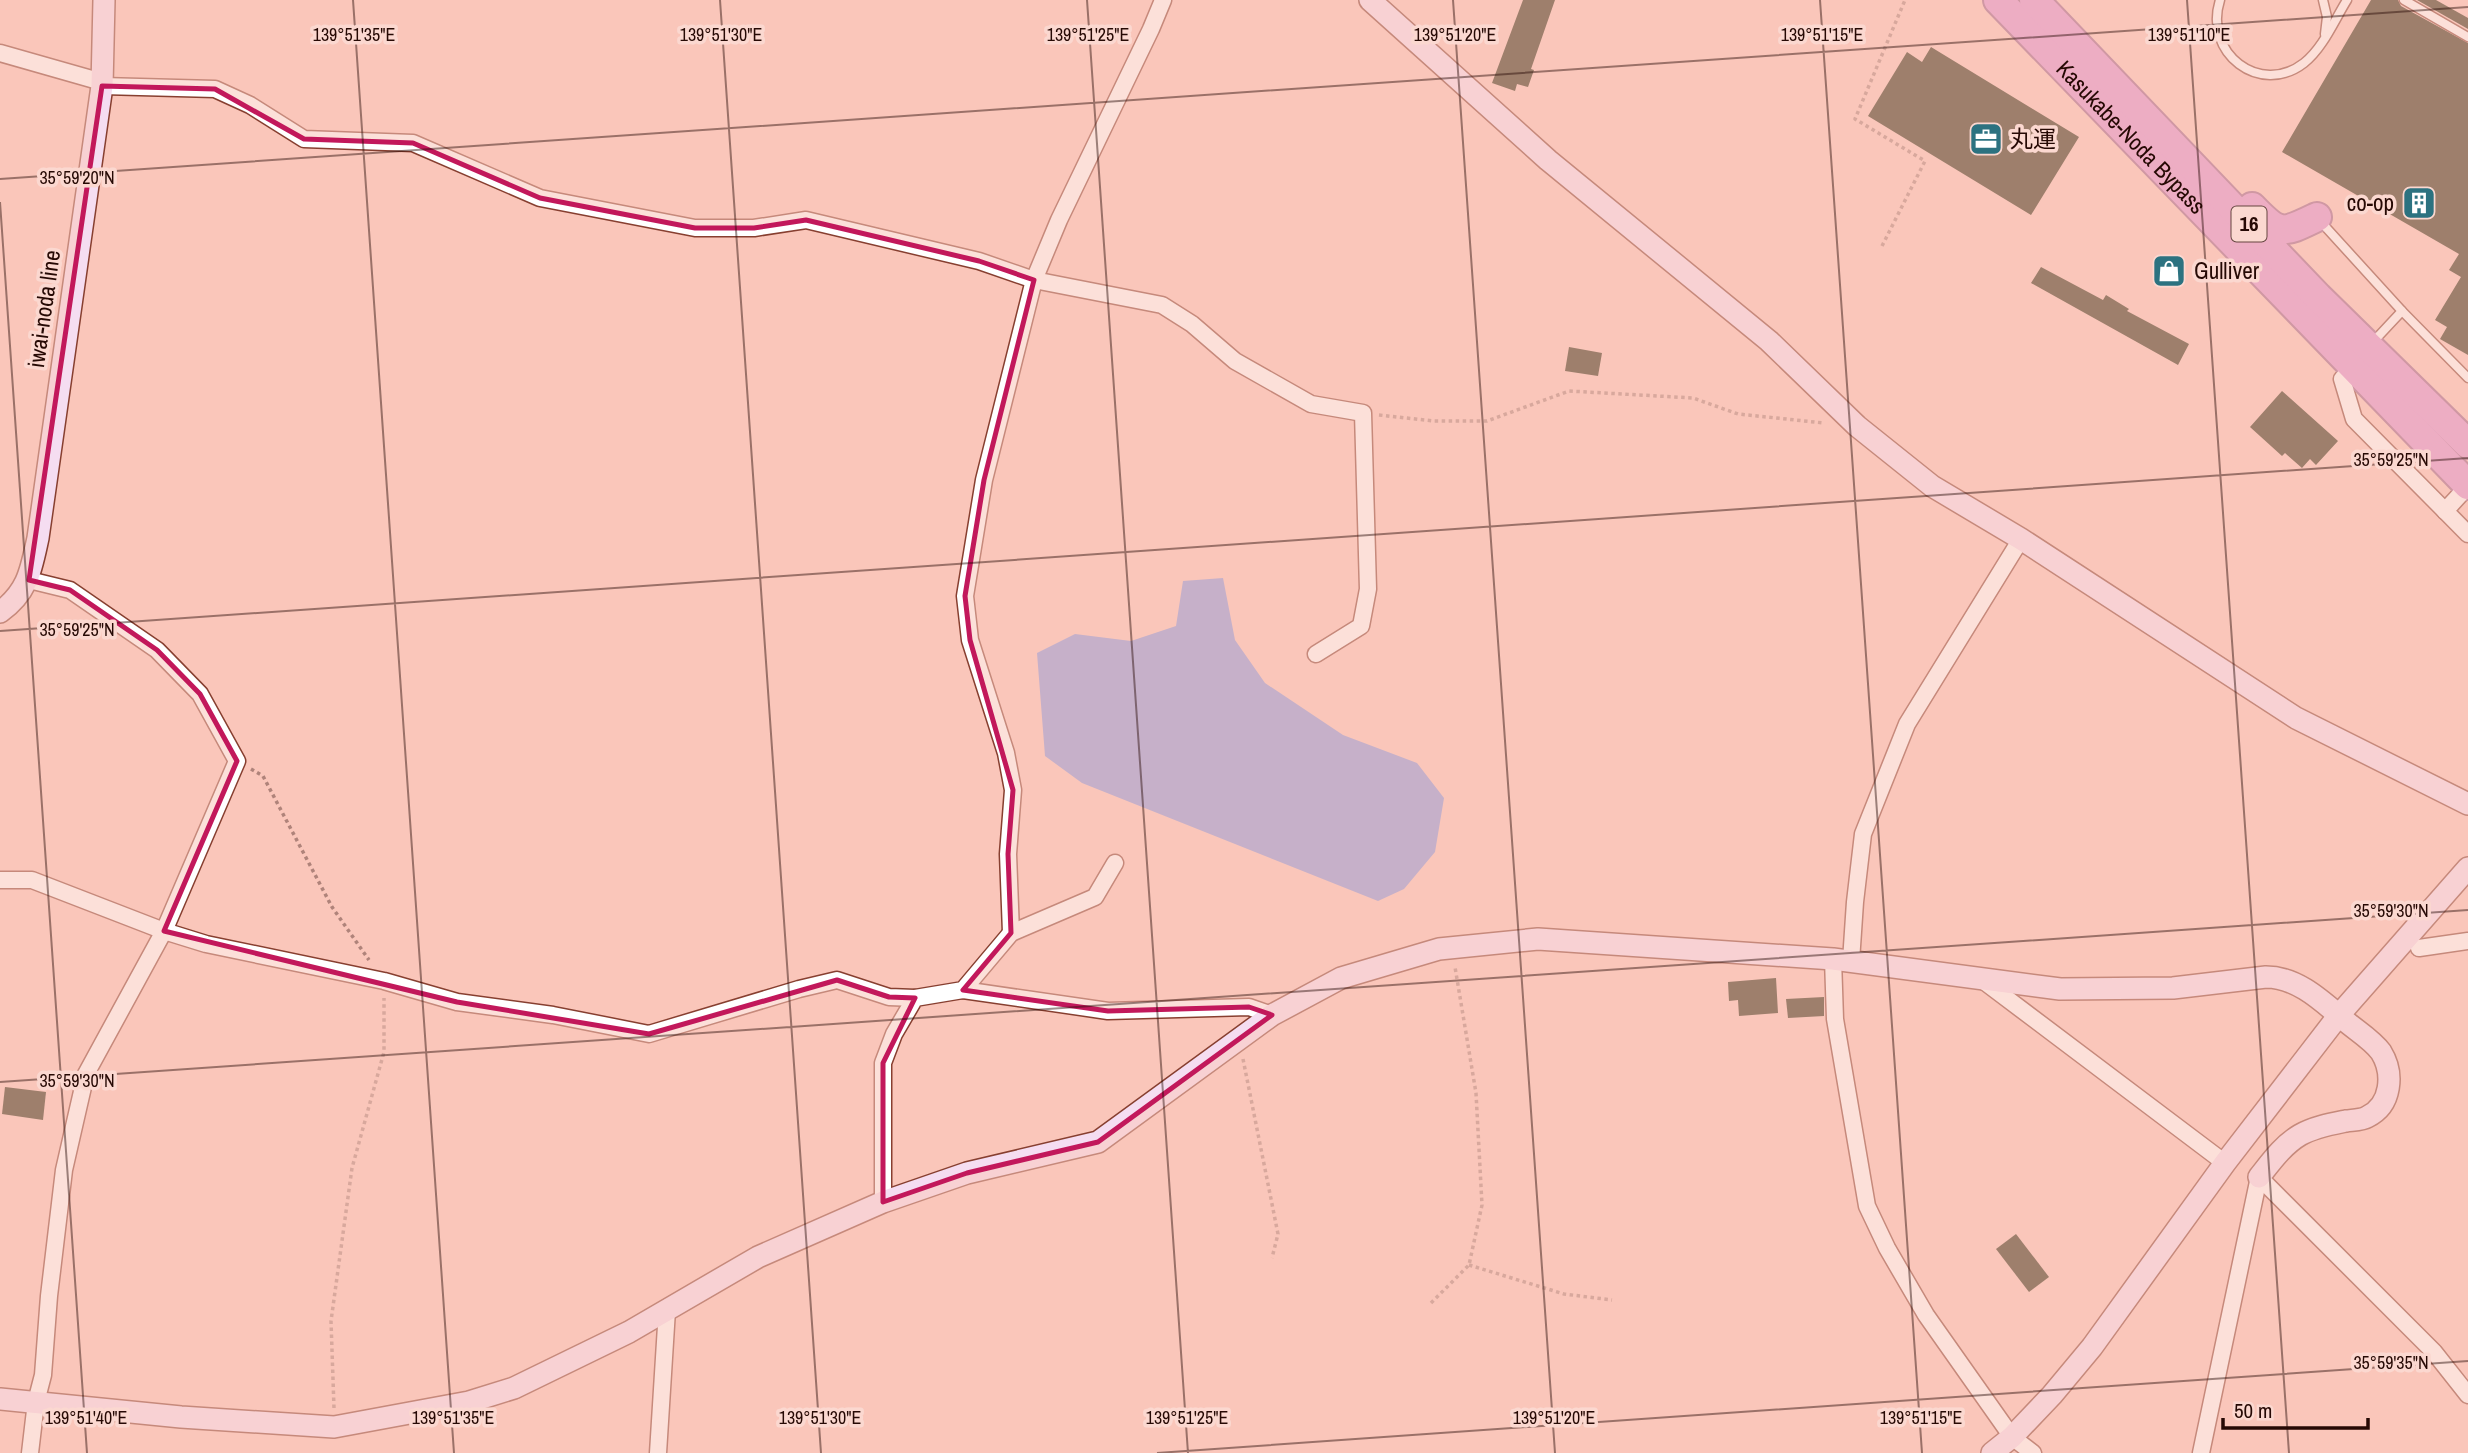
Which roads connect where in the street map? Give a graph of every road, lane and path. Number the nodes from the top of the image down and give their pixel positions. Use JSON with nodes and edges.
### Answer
{"nodes":[{"id":1,"x":104,"y":0,"type":"edge"},
{"id":2,"x":1163,"y":0,"type":"edge"},
{"id":3,"x":1370,"y":0,"type":"edge"},
{"id":4,"x":1905,"y":0,"type":"edge"},
{"id":5,"x":1998,"y":0,"type":"edge"},
{"id":6,"x":2034,"y":0,"type":"edge"},
{"id":7,"x":2220,"y":0,"type":"edge"},
{"id":8,"x":2323,"y":0,"type":"edge"},
{"id":9,"x":2347,"y":0,"type":"edge"},
{"id":10,"x":2404,"y":0,"type":"edge"},
{"id":11,"x":2468,"y":37,"type":"edge"},
{"id":12,"x":2321,"y":43,"type":"junction"},
{"id":13,"x":0,"y":53,"type":"edge"},
{"id":14,"x":102,"y":84,"type":"junction"},
{"id":15,"x":2166,"y":138,"type":"junction"},
{"id":16,"x":2316,"y":217,"type":"joint"},
{"id":17,"x":1882,"y":246,"type":"dead end"},
{"id":18,"x":1034,"y":280,"type":"junction"},
{"id":19,"x":2402,"y":311,"type":"junction"},
{"id":20,"x":2361,"y":357,"type":"junction"},
{"id":21,"x":2468,"y":377,"type":"edge"},
{"id":22,"x":1363,"y":413,"type":"junction"},
{"id":23,"x":1857,"y":426,"type":"junction"},
{"id":24,"x":2468,"y":444,"type":"edge"},
{"id":25,"x":2468,"y":486,"type":"edge"},
{"id":26,"x":2445,"y":511,"type":"junction"},
{"id":27,"x":2468,"y":534,"type":"edge"},
{"id":28,"x":2021,"y":539,"type":"junction"},
{"id":29,"x":29,"y":580,"type":"junction"},
{"id":30,"x":0,"y":612,"type":"edge"},
{"id":31,"x":1316,"y":654,"type":"dead end"},
{"id":32,"x":237,"y":761,"type":"junction"},
{"id":33,"x":2468,"y":804,"type":"edge"},
{"id":34,"x":1115,"y":863,"type":"dead end"},
{"id":35,"x":2468,"y":869,"type":"edge"},
{"id":36,"x":0,"y":880,"type":"edge"},
{"id":37,"x":164,"y":931,"type":"junction"},
{"id":38,"x":1011,"y":933,"type":"junction"},
{"id":39,"x":2468,"y":942,"type":"edge"},
{"id":40,"x":1452,"y":947,"type":"junction"},
{"id":41,"x":2419,"y":948,"type":"dead end"},
{"id":42,"x":1842,"y":960,"type":"junction"},
{"id":43,"x":1980,"y":978,"type":"junction"},
{"id":44,"x":384,"y":981,"type":"junction"},
{"id":45,"x":963,"y":990,"type":"junction"},
{"id":46,"x":915,"y":998,"type":"junction"},
{"id":47,"x":1272,"y":1015,"type":"junction"},
{"id":48,"x":2339,"y":1015,"type":"junction"},
{"id":49,"x":1239,"y":1040,"type":"junction"},
{"id":50,"x":2225,"y":1163,"type":"junction"},
{"id":51,"x":2259,"y":1177,"type":"junction"},
{"id":52,"x":883,"y":1202,"type":"junction"},
{"id":53,"x":1272,"y":1258,"type":"dead end"},
{"id":54,"x":1469,"y":1265,"type":"junction"},
{"id":55,"x":1612,"y":1300,"type":"dead end"},
{"id":56,"x":1431,"y":1303,"type":"dead end"},
{"id":57,"x":667,"y":1310,"type":"junction"},
{"id":58,"x":2468,"y":1395,"type":"edge"},
{"id":59,"x":0,"y":1399,"type":"edge"},
{"id":60,"x":36,"y":1402,"type":"junction"},
{"id":61,"x":334,"y":1427,"type":"junction"},
{"id":62,"x":2012,"y":1437,"type":"junction"},
{"id":63,"x":30,"y":1453,"type":"edge"},
{"id":64,"x":658,"y":1453,"type":"edge"},
{"id":65,"x":1992,"y":1453,"type":"edge"},
{"id":66,"x":2032,"y":1453,"type":"edge"},
{"id":67,"x":2201,"y":1453,"type":"edge"}],
"edges":[{"from":1,"to":14,"type":"street","name":"iwai-noda line"},
{"from":2,"to":18,"type":"street"},
{"from":3,"to":23,"type":"street"},
{"from":4,"to":17,"type":"path"},
{"from":5,"to":20,"type":"highway","name":"Kasukabe-Noda Bypass","number":"16"},
{"from":6,"to":15,"type":"highway","name":"Kasukabe-Noda Bypass","number":"16"},
{"from":7,"to":12,"type":"lane"},
{"from":8,"to":12,"type":"lane"},
{"from":9,"to":12,"type":"lane"},
{"from":10,"to":11,"type":"lane"},
{"from":13,"to":14,"type":"street"},
{"from":14,"to":18,"type":"street"},
{"from":14,"to":29,"type":"street","name":"iwai-noda line"},
{"from":15,"to":16,"type":"highway"},
{"from":15,"to":20,"type":"highway","name":"Kasukabe-Noda Bypass","number":"16"},
{"from":16,"to":19,"type":"lane"},
{"from":18,"to":22,"type":"street"},
{"from":18,"to":38,"type":"street"},
{"from":19,"to":20,"type":"lane"},
{"from":19,"to":21,"type":"lane"},
{"from":20,"to":24,"type":"highway","name":"Kasukabe-Noda Bypass","number":"16"},
{"from":20,"to":25,"type":"highway","name":"Kasukabe-Noda Bypass","number":"16"},
{"from":20,"to":26,"type":"street"},
{"from":22,"to":23,"type":"path"},
{"from":22,"to":31,"type":"street"},
{"from":23,"to":28,"type":"street"},
{"from":25,"to":26,"type":"street"},
{"from":26,"to":27,"type":"street"},
{"from":28,"to":33,"type":"street"},
{"from":28,"to":42,"type":"street"},
{"from":29,"to":30,"type":"street","name":"iwai-noda line"},
{"from":29,"to":32,"type":"street"},
{"from":32,"to":37,"type":"street"},
{"from":32,"to":44,"type":"path"},
{"from":34,"to":38,"type":"street"},
{"from":35,"to":48,"type":"street"},
{"from":36,"to":37,"type":"street"},
{"from":37,"to":44,"type":"street"},
{"from":37,"to":60,"type":"street"},
{"from":38,"to":45,"type":"street"},
{"from":39,"to":41,"type":"street"},
{"from":40,"to":42,"type":"street"},
{"from":40,"to":47,"type":"street"},
{"from":40,"to":54,"type":"path"},
{"from":42,"to":43,"type":"street"},
{"from":42,"to":62,"type":"street"},
{"from":43,"to":48,"type":"street"},
{"from":43,"to":50,"type":"street"},
{"from":44,"to":46,"type":"street"},
{"from":44,"to":61,"type":"path"},
{"from":45,"to":46,"type":"street"},
{"from":45,"to":47,"type":"street"},
{"from":46,"to":52,"type":"street"},
{"from":47,"to":49,"type":"street"},
{"from":48,"to":50,"type":"street"},
{"from":48,"to":51,"type":"street"},
{"from":49,"to":52,"type":"street"},
{"from":49,"to":53,"type":"path"},
{"from":50,"to":62,"type":"street"},
{"from":51,"to":58,"type":"street"},
{"from":51,"to":67,"type":"street"},
{"from":52,"to":57,"type":"street"},
{"from":54,"to":55,"type":"path"},
{"from":54,"to":56,"type":"path"},
{"from":57,"to":61,"type":"street"},
{"from":57,"to":64,"type":"street"},
{"from":59,"to":60,"type":"street"},
{"from":60,"to":61,"type":"street"},
{"from":60,"to":63,"type":"street"},
{"from":62,"to":65,"type":"street"},
{"from":62,"to":66,"type":"street"}]}
